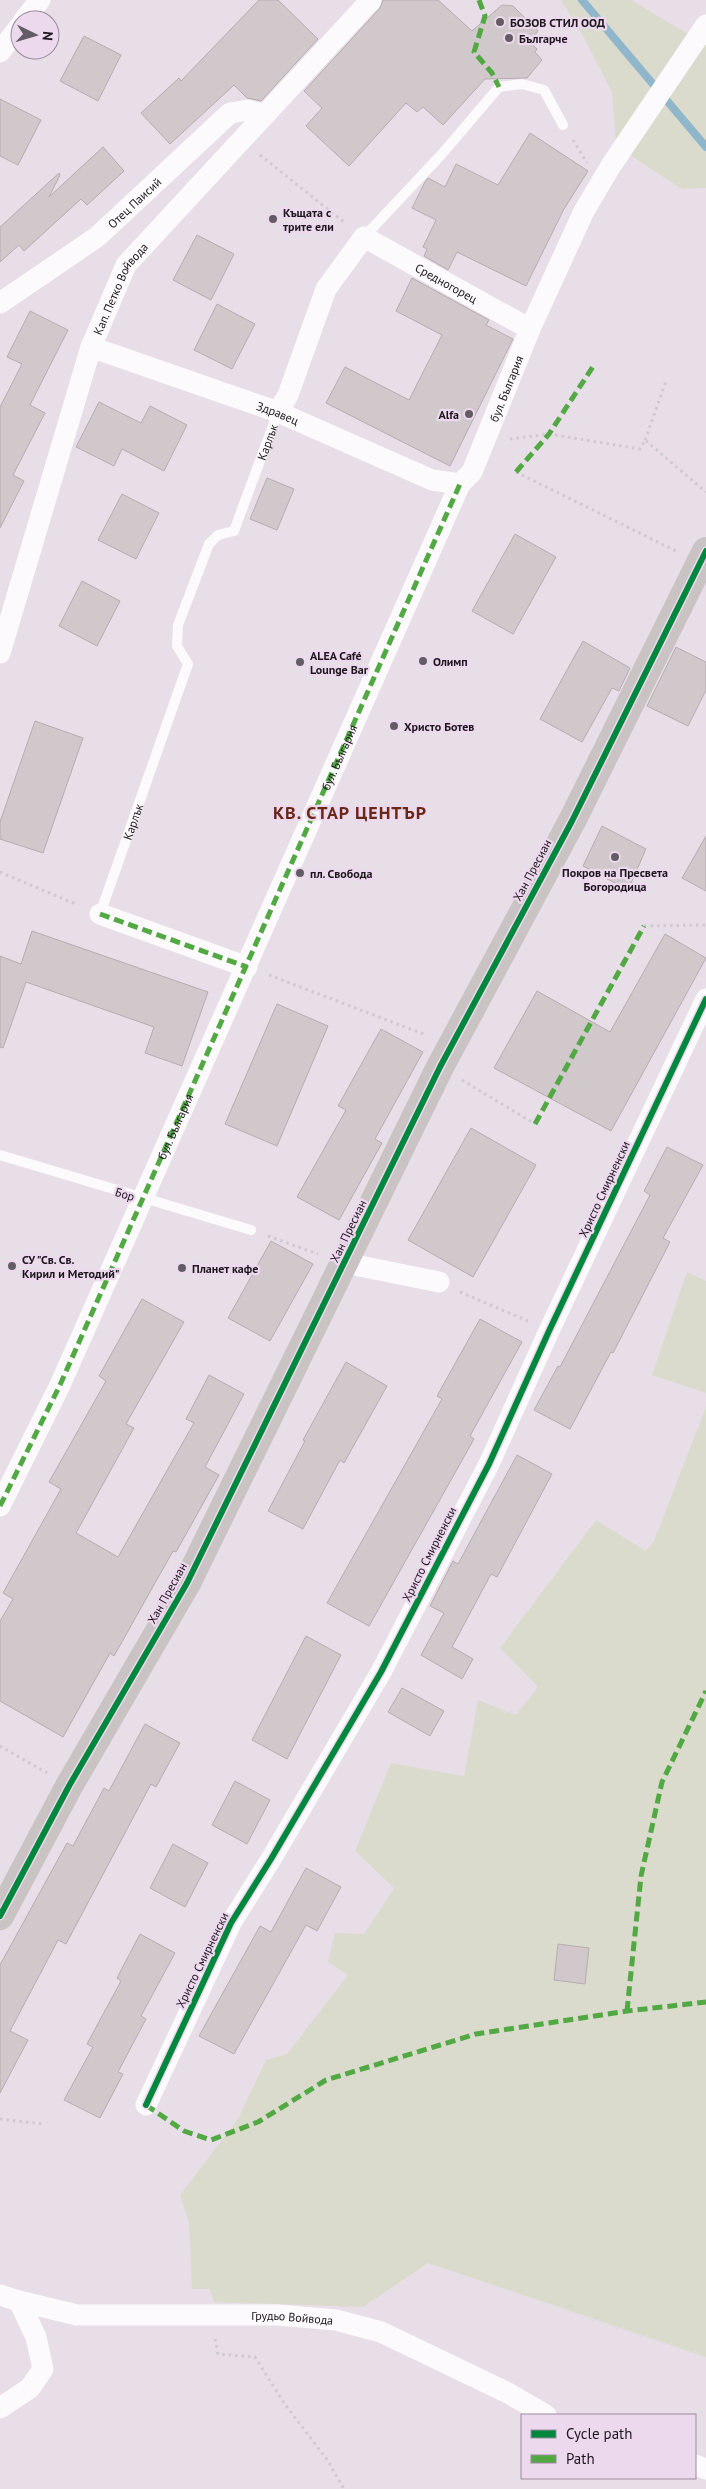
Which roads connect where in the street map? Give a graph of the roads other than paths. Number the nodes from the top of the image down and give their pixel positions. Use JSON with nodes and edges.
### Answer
{"nodes":[{"id":1,"x":40,"y":0,"type":"edge"},
{"id":2,"x":371,"y":0,"type":"edge"},
{"id":3,"x":32,"y":10,"type":"edge"},
{"id":4,"x":706,"y":25,"type":"edge"},
{"id":5,"x":10,"y":39,"type":"edge"},
{"id":6,"x":0,"y":52,"type":"edge"},
{"id":7,"x":265,"y":115,"type":"junction"},
{"id":8,"x":563,"y":124,"type":"dead end"},
{"id":9,"x":364,"y":237,"type":"junction"},
{"id":10,"x":0,"y":303,"type":"edge"},
{"id":11,"x":530,"y":329,"type":"junction"},
{"id":12,"x":91,"y":347,"type":"junction"},
{"id":13,"x":278,"y":412,"type":"junction"},
{"id":14,"x":460,"y":484,"type":"junction"},
{"id":15,"x":703,"y":557,"type":"edge"},
{"id":16,"x":0,"y":653,"type":"edge"},
{"id":17,"x":100,"y":914,"type":"joint"},
{"id":18,"x":247,"y":967,"type":"junction"},
{"id":19,"x":706,"y":999,"type":"edge"},
{"id":20,"x":0,"y":1155,"type":"edge"},
{"id":21,"x":141,"y":1199,"type":"junction"},
{"id":22,"x":250,"y":1230,"type":"road end"},
{"id":23,"x":345,"y":1263,"type":"junction"},
{"id":24,"x":439,"y":1282,"type":"road end"},
{"id":25,"x":0,"y":1506,"type":"edge"},
{"id":26,"x":0,"y":1916,"type":"edge"},
{"id":27,"x":146,"y":2105,"type":"dead end"},
{"id":28,"x":9,"y":2298,"type":"edge"},
{"id":29,"x":0,"y":2408,"type":"edge"},
{"id":30,"x":544,"y":2414,"type":"edge"}],
"edges":[{"from":1,"to":3,"type":"street"},
{"from":2,"to":7,"type":"street","name":"Кап. Петко Войвода"},
{"from":4,"to":11,"type":"street","name":"бул. България"},
{"from":5,"to":6,"type":"street"},
{"from":7,"to":10,"type":"street","name":"Отец Паисий"},
{"from":7,"to":12,"type":"street","name":"Кап. Петко Войвода"},
{"from":8,"to":9,"type":"lane","name":"Карлък"},
{"from":9,"to":11,"type":"street","name":"Средногорец"},
{"from":9,"to":13,"type":"street","name":"Карлък"},
{"from":11,"to":14,"type":"street","name":"бул. България"},
{"from":12,"to":13,"type":"street","name":"Здравец"},
{"from":12,"to":16,"type":"street","name":"Кап. Петко Войвода"},
{"from":13,"to":14,"type":"street","name":"Здравец"},
{"from":13,"to":17,"type":"lane","name":"Карлък"},
{"from":14,"to":18,"type":"street","name":"бул. България"},
{"from":15,"to":23,"type":"street","name":"Хан Пресиан"},
{"from":17,"to":18,"type":"street"},
{"from":18,"to":21,"type":"street","name":"бул. България"},
{"from":19,"to":27,"type":"street","name":"Христо Смирненски"},
{"from":20,"to":21,"type":"lane","name":"Бор"},
{"from":21,"to":22,"type":"lane","name":"Бор"},
{"from":21,"to":25,"type":"street","name":"бул. България"},
{"from":23,"to":24,"type":"street"},
{"from":23,"to":26,"type":"street","name":"Хан Пресиан"},
{"from":28,"to":29,"type":"street"},
{"from":28,"to":30,"type":"street","name":"Грудьо Войвода"}]}
